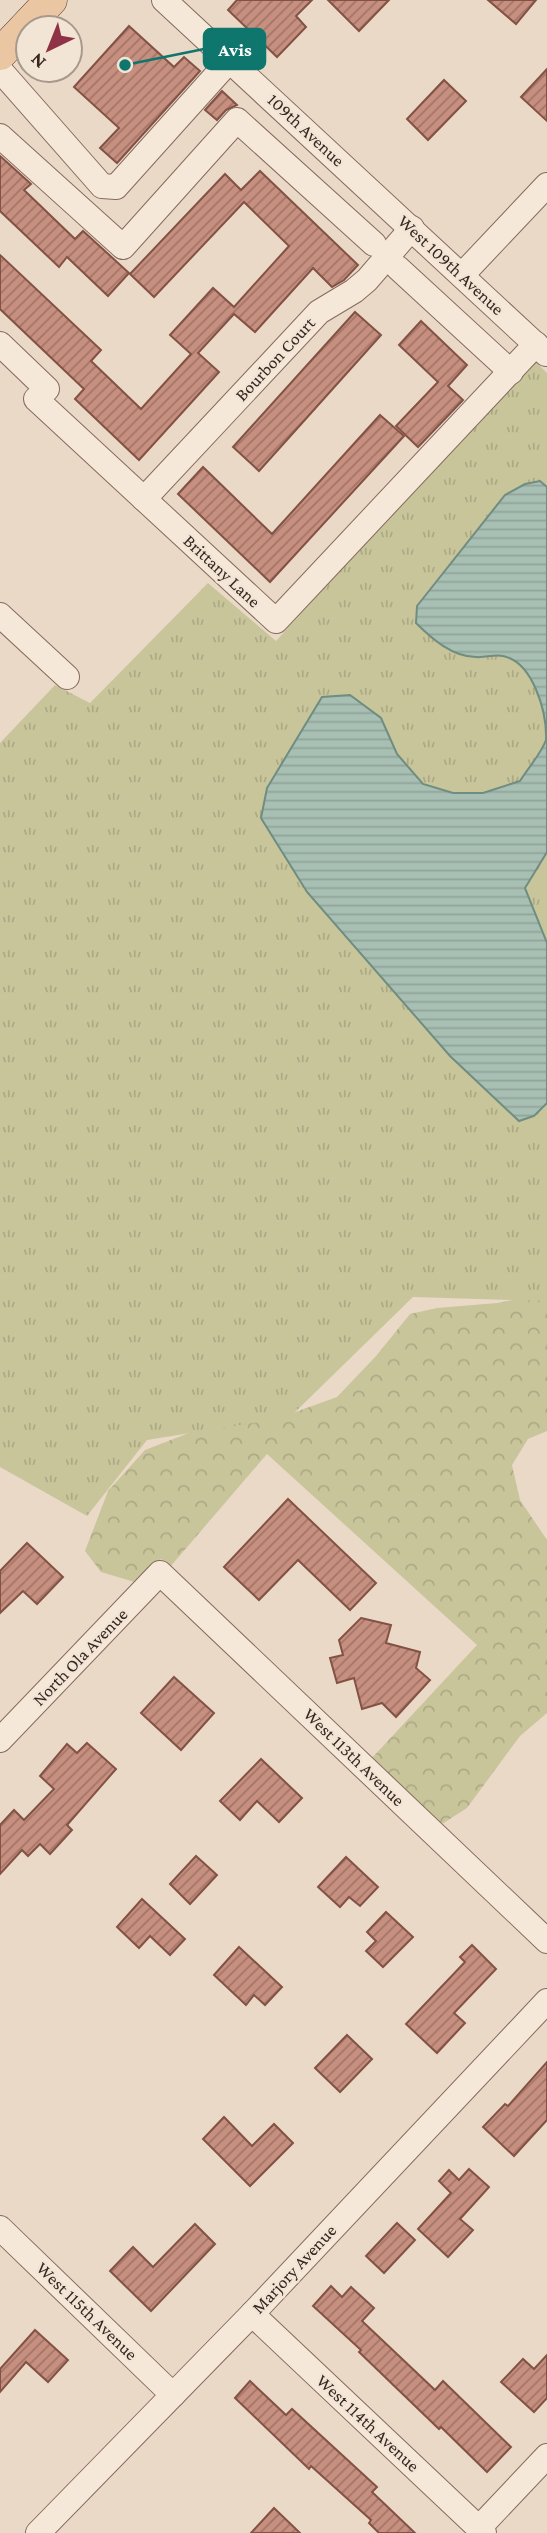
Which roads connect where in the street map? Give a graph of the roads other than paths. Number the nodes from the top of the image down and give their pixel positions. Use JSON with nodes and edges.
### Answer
{"nodes":[{"id":1,"x":51,"y":0,"type":"edge"},
{"id":2,"x":164,"y":0,"type":"edge"},
{"id":3,"x":191,"y":9,"type":"edge"},
{"id":4,"x":0,"y":54,"type":"edge"},
{"id":5,"x":230,"y":60,"type":"junction"},
{"id":6,"x":0,"y":71,"type":"edge"},
{"id":7,"x":0,"y":136,"type":"edge"},
{"id":8,"x":355,"y":175,"type":"joint"},
{"id":9,"x":547,"y":185,"type":"edge"},
{"id":10,"x":412,"y":228,"type":"junction"},
{"id":11,"x":374,"y":244,"type":"dead end"},
{"id":12,"x":398,"y":268,"type":"dead end"},
{"id":13,"x":462,"y":275,"type":"junction"},
{"id":14,"x":0,"y":344,"type":"edge"},
{"id":15,"x":541,"y":350,"type":"edge"},
{"id":16,"x":511,"y":372,"type":"junction"},
{"id":17,"x":144,"y":499,"type":"junction"},
{"id":18,"x":0,"y":615,"type":"edge"},
{"id":19,"x":67,"y":677,"type":"dead end"},
{"id":20,"x":160,"y":1573,"type":"joint"},
{"id":21,"x":0,"y":1740,"type":"edge"},
{"id":22,"x":547,"y":1941,"type":"edge"},
{"id":23,"x":547,"y":2001,"type":"edge"},
{"id":24,"x":0,"y":2228,"type":"edge"},
{"id":25,"x":252,"y":2314,"type":"junction"},
{"id":26,"x":173,"y":2395,"type":"junction"},
{"id":27,"x":547,"y":2456,"type":"edge"},
{"id":28,"x":482,"y":2531,"type":"edge"},
{"id":29,"x":38,"y":2533,"type":"edge"}],
"edges":[{"from":1,"to":4,"type":"main road"},
{"from":2,"to":3,"type":"street","name":"109th Avenue"},
{"from":3,"to":5,"type":"street","name":"109th Avenue"},
{"from":5,"to":6,"type":"street"},
{"from":5,"to":8,"type":"street","name":"109th Avenue"},
{"from":7,"to":11,"type":"street"},
{"from":8,"to":10,"type":"street","name":"West 109th Avenue"},
{"from":9,"to":13,"type":"street"},
{"from":10,"to":13,"type":"street","name":"West 109th Avenue"},
{"from":10,"to":17,"type":"street","name":"Bourbon Court"},
{"from":12,"to":16,"type":"street"},
{"from":13,"to":15,"type":"street","name":"West 109th Avenue"},
{"from":14,"to":17,"type":"street","name":"Brittany Lane"},
{"from":15,"to":16,"type":"street","name":"Brittany Lane"},
{"from":16,"to":17,"type":"street","name":"Brittany Lane"},
{"from":18,"to":19,"type":"street"},
{"from":20,"to":21,"type":"street","name":"North Ola Avenue"},
{"from":20,"to":22,"type":"street","name":"West 113th Avenue"},
{"from":23,"to":25,"type":"street","name":"Marjory Avenue"},
{"from":24,"to":26,"type":"street","name":"West 115th Avenue"},
{"from":25,"to":26,"type":"street","name":"Marjory Avenue"},
{"from":25,"to":28,"type":"street","name":"West 114th Avenue"},
{"from":26,"to":29,"type":"street","name":"Marjory Avenue"},
{"from":27,"to":28,"type":"street"}]}
